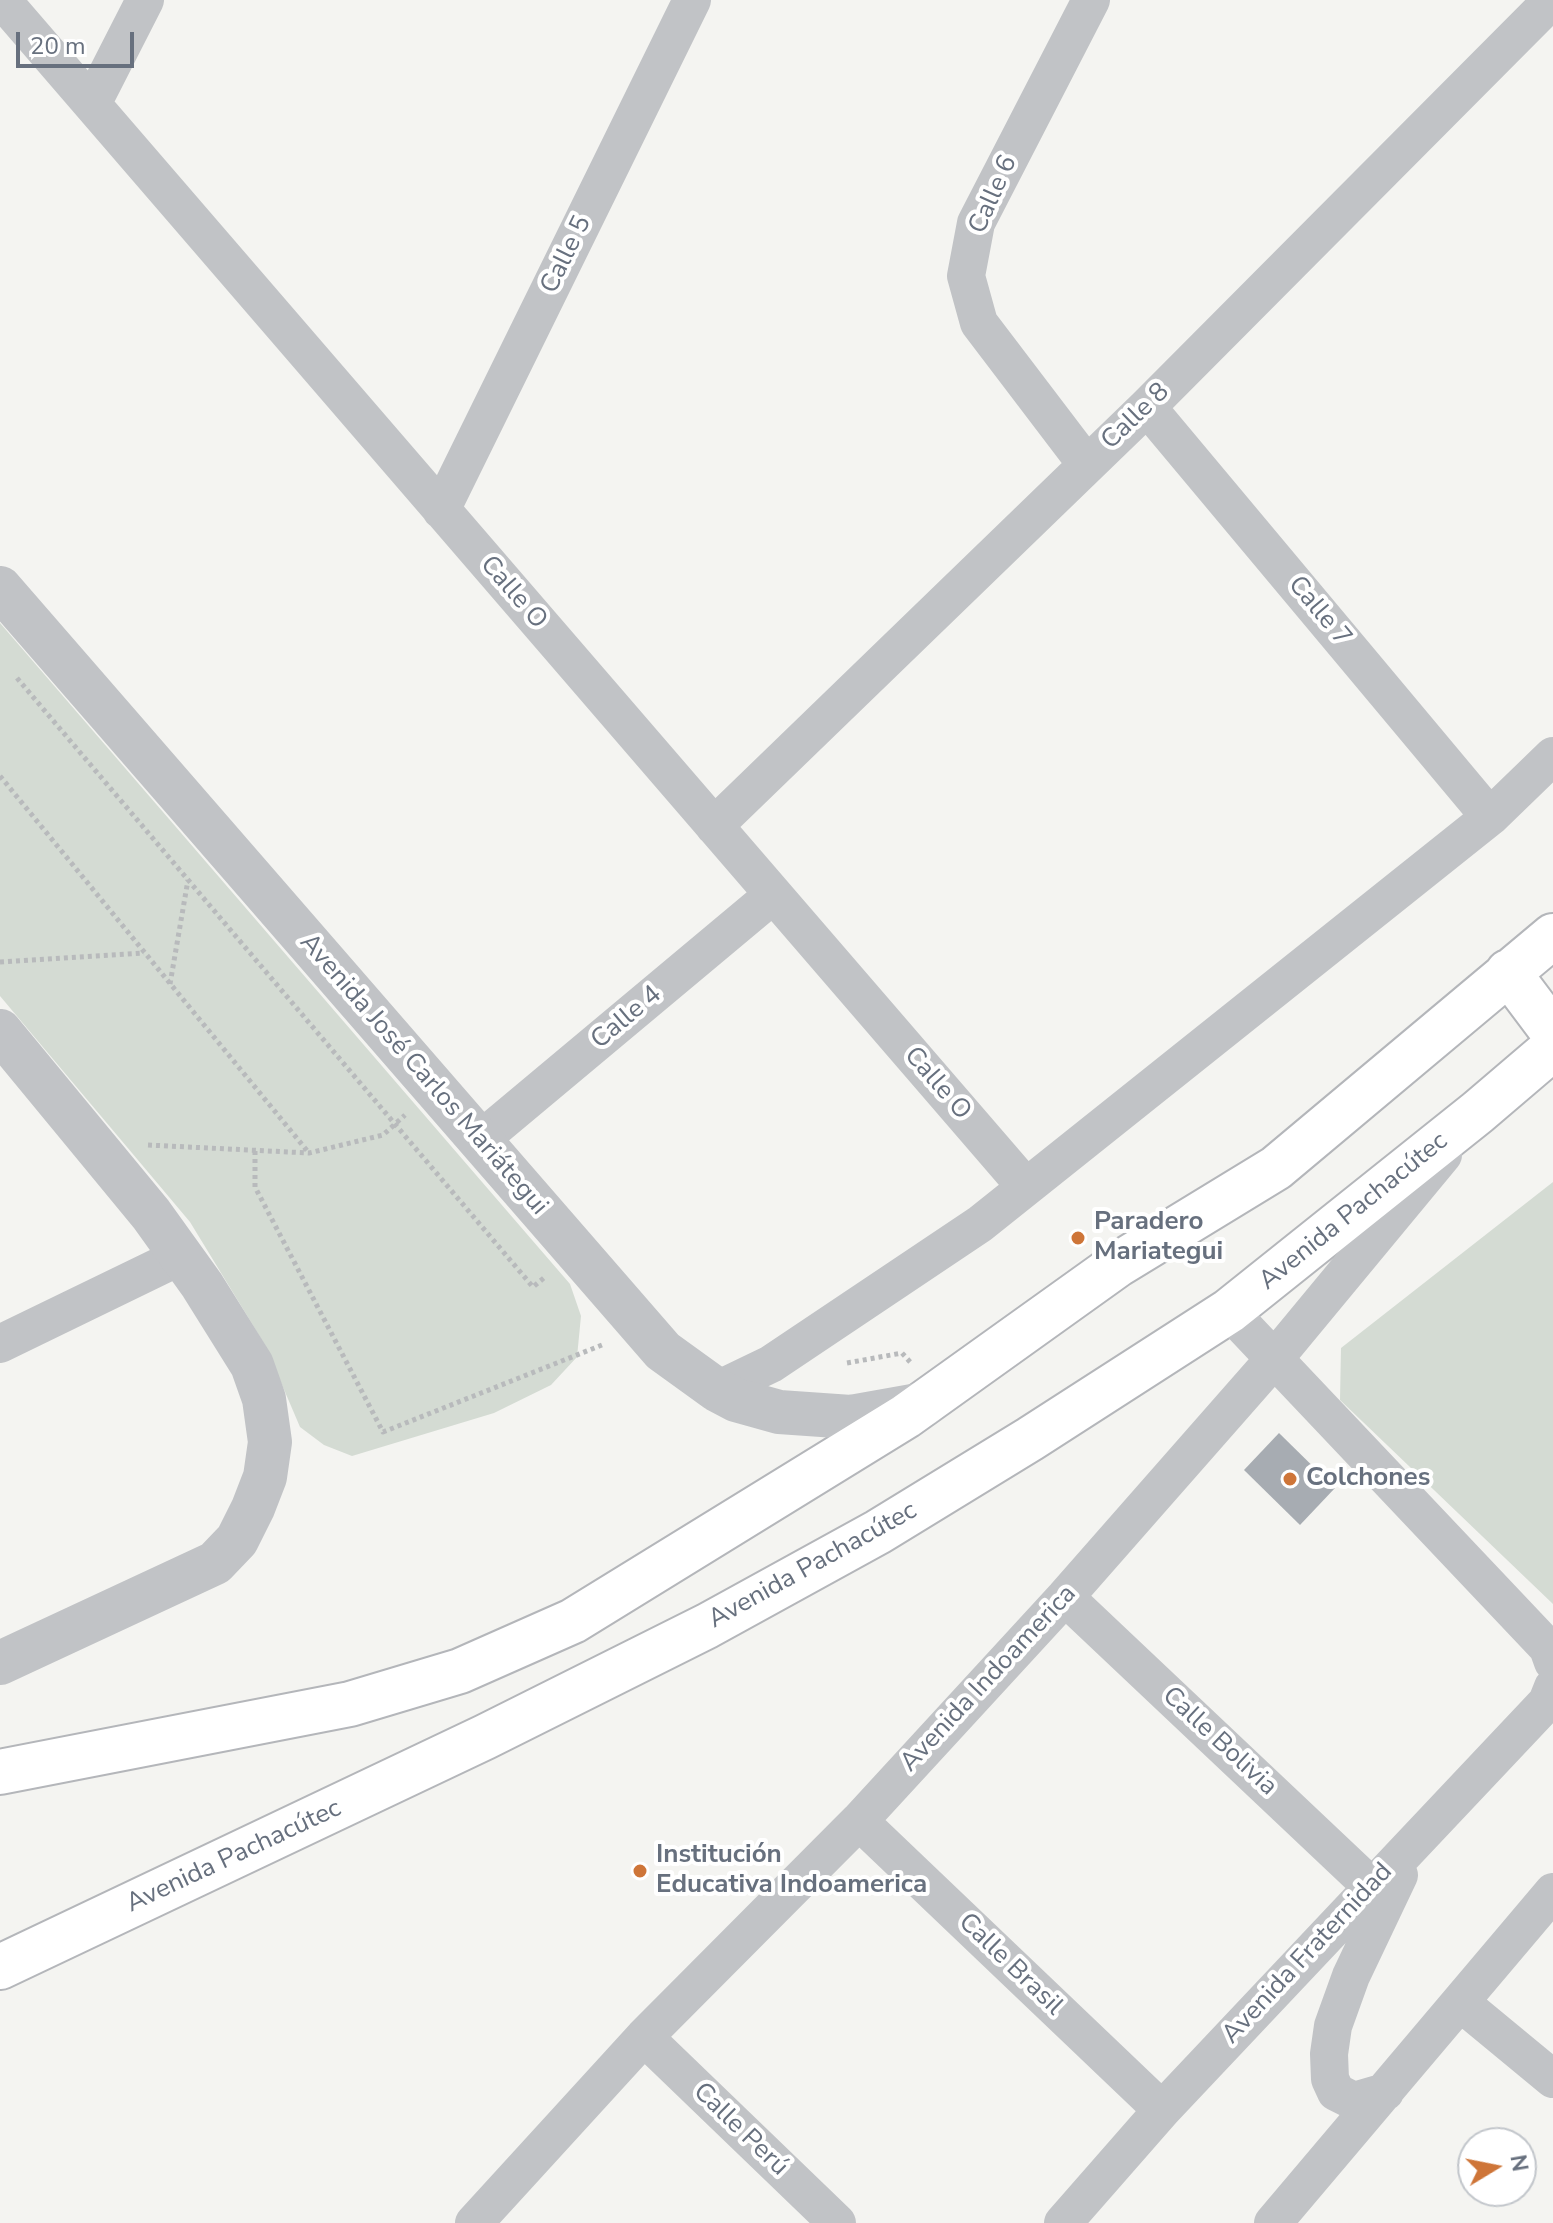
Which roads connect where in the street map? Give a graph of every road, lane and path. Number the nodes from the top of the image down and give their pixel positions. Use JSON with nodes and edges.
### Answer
{"nodes":[{"id":1,"x":2,"y":0,"type":"edge"},
{"id":2,"x":145,"y":0,"type":"edge"},
{"id":3,"x":692,"y":0,"type":"edge"},
{"id":4,"x":1091,"y":0,"type":"edge"},
{"id":5,"x":1552,"y":0,"type":"edge"},
{"id":6,"x":92,"y":104,"type":"junction"},
{"id":7,"x":1147,"y":407,"type":"junction"},
{"id":8,"x":1087,"y":465,"type":"junction"},
{"id":9,"x":441,"y":510,"type":"junction"},
{"id":10,"x":0,"y":588,"type":"edge"},
{"id":11,"x":1553,"y":756,"type":"edge"},
{"id":12,"x":0,"y":776,"type":"edge"},
{"id":13,"x":1490,"y":817,"type":"junction"},
{"id":14,"x":714,"y":826,"type":"junction"},
{"id":15,"x":213,"y":833,"type":"junction"},
{"id":16,"x":773,"y":895,"type":"junction"},
{"id":17,"x":1553,"y":936,"type":"edge"},
{"id":18,"x":145,"y":953,"type":"junction"},
{"id":19,"x":0,"y":962,"type":"edge"},
{"id":20,"x":1508,"y":972,"type":"junction"},
{"id":21,"x":170,"y":984,"type":"junction"},
{"id":22,"x":0,"y":1031,"type":"edge"},
{"id":23,"x":1553,"y":1032,"type":"edge"},
{"id":24,"x":1553,"y":1048,"type":"edge"},
{"id":25,"x":435,"y":1088,"type":"junction"},
{"id":26,"x":1478,"y":1112,"type":"junction"},
{"id":27,"x":480,"y":1140,"type":"junction"},
{"id":28,"x":255,"y":1151,"type":"junction"},
{"id":29,"x":309,"y":1153,"type":"junction"},
{"id":30,"x":113,"y":1167,"type":"junction"},
{"id":31,"x":1025,"y":1186,"type":"junction"},
{"id":32,"x":181,"y":1256,"type":"junction"},
{"id":33,"x":1229,"y":1311,"type":"junction"},
{"id":34,"x":644,"y":1328,"type":"junction"},
{"id":35,"x":0,"y":1344,"type":"edge"},
{"id":36,"x":1275,"y":1358,"type":"junction"},
{"id":37,"x":717,"y":1390,"type":"junction"},
{"id":38,"x":924,"y":1404,"type":"junction"},
{"id":39,"x":1065,"y":1597,"type":"junction"},
{"id":40,"x":1553,"y":1662,"type":"edge"},
{"id":41,"x":0,"y":1663,"type":"edge"},
{"id":42,"x":1553,"y":1687,"type":"edge"},
{"id":43,"x":0,"y":1772,"type":"edge"},
{"id":44,"x":859,"y":1821,"type":"junction"},
{"id":45,"x":1416,"y":1840,"type":"junction"},
{"id":46,"x":1372,"y":1887,"type":"junction"},
{"id":47,"x":1553,"y":1892,"type":"edge"},
{"id":48,"x":0,"y":1967,"type":"edge"},
{"id":49,"x":1461,"y":2003,"type":"junction"},
{"id":50,"x":644,"y":2037,"type":"junction"},
{"id":51,"x":1553,"y":2079,"type":"edge"},
{"id":52,"x":1385,"y":2092,"type":"junction"},
{"id":53,"x":1162,"y":2110,"type":"junction"},
{"id":54,"x":474,"y":2223,"type":"edge"},
{"id":55,"x":837,"y":2223,"type":"edge"},
{"id":56,"x":1063,"y":2223,"type":"edge"},
{"id":57,"x":1273,"y":2223,"type":"edge"}],
"edges":[{"from":1,"to":6,"type":"street","name":"Calle O"},
{"from":2,"to":6,"type":"street"},
{"from":3,"to":9,"type":"street","name":"Calle 5"},
{"from":4,"to":8,"type":"street","name":"Calle 6"},
{"from":5,"to":7,"type":"street","name":"Calle 8"},
{"from":6,"to":9,"type":"street","name":"Calle O"},
{"from":7,"to":8,"type":"street","name":"Calle 8"},
{"from":7,"to":13,"type":"street","name":"Calle 7"},
{"from":8,"to":14,"type":"street","name":"Calle 8"},
{"from":9,"to":14,"type":"street","name":"Calle O"},
{"from":10,"to":15,"type":"street","name":"Avenida José Carlos Mariátegui"},
{"from":11,"to":13,"type":"street"},
{"from":12,"to":18,"type":"path"},
{"from":13,"to":31,"type":"street"},
{"from":14,"to":16,"type":"street","name":"Calle O"},
{"from":15,"to":21,"type":"path"},
{"from":15,"to":25,"type":"street","name":"Avenida José Carlos Mariátegui"},
{"from":16,"to":27,"type":"street","name":"Calle 4"},
{"from":16,"to":31,"type":"street","name":"Calle O"},
{"from":17,"to":20,"type":"main road"},
{"from":18,"to":19,"type":"path"},
{"from":18,"to":21,"type":"path"},
{"from":20,"to":23,"type":"main road"},
{"from":20,"to":38,"type":"main road"},
{"from":21,"to":29,"type":"path"},
{"from":22,"to":30,"type":"street"},
{"from":24,"to":26,"type":"main road","name":"Avenida Pachacútec"},
{"from":25,"to":27,"type":"street","name":"Avenida José Carlos Mariátegui"},
{"from":25,"to":29,"type":"path"},
{"from":26,"to":33,"type":"main road","name":"Avenida Pachacútec"},
{"from":26,"to":36,"type":"street","name":"Avenida Indoamerica"},
{"from":27,"to":34,"type":"street","name":"Avenida José Carlos Mariátegui"},
{"from":28,"to":29,"type":"path"},
{"from":28,"to":30,"type":"path"},
{"from":28,"to":34,"type":"path"},
{"from":30,"to":32,"type":"street"},
{"from":31,"to":37,"type":"street"},
{"from":32,"to":35,"type":"street"},
{"from":32,"to":41,"type":"street"},
{"from":33,"to":36,"type":"street"},
{"from":33,"to":48,"type":"main road","name":"Avenida Pachacútec"},
{"from":34,"to":37,"type":"street","name":"Avenida José Carlos Mariátegui"},
{"from":36,"to":39,"type":"street","name":"Avenida Indoamerica"},
{"from":36,"to":40,"type":"street"},
{"from":37,"to":38,"type":"street","name":"Avenida José Carlos Mariátegui"},
{"from":38,"to":43,"type":"main road"},
{"from":39,"to":44,"type":"street","name":"Avenida Indoamerica"},
{"from":39,"to":46,"type":"street","name":"Calle Bolivia"},
{"from":42,"to":45,"type":"street","name":"Avenida Fraternidad"},
{"from":44,"to":50,"type":"street","name":"Avenida Indoamerica"},
{"from":44,"to":53,"type":"street","name":"Calle Brasil"},
{"from":45,"to":46,"type":"street","name":"Avenida Fraternidad"},
{"from":45,"to":52,"type":"street"},
{"from":46,"to":53,"type":"street","name":"Avenida Fraternidad"},
{"from":47,"to":49,"type":"street"},
{"from":49,"to":51,"type":"street"},
{"from":49,"to":52,"type":"street"},
{"from":50,"to":54,"type":"street","name":"Avenida Indoamerica"},
{"from":50,"to":55,"type":"street","name":"Calle Perú"},
{"from":52,"to":57,"type":"street"},
{"from":53,"to":56,"type":"street","name":"Avenida Fraternidad"}]}
